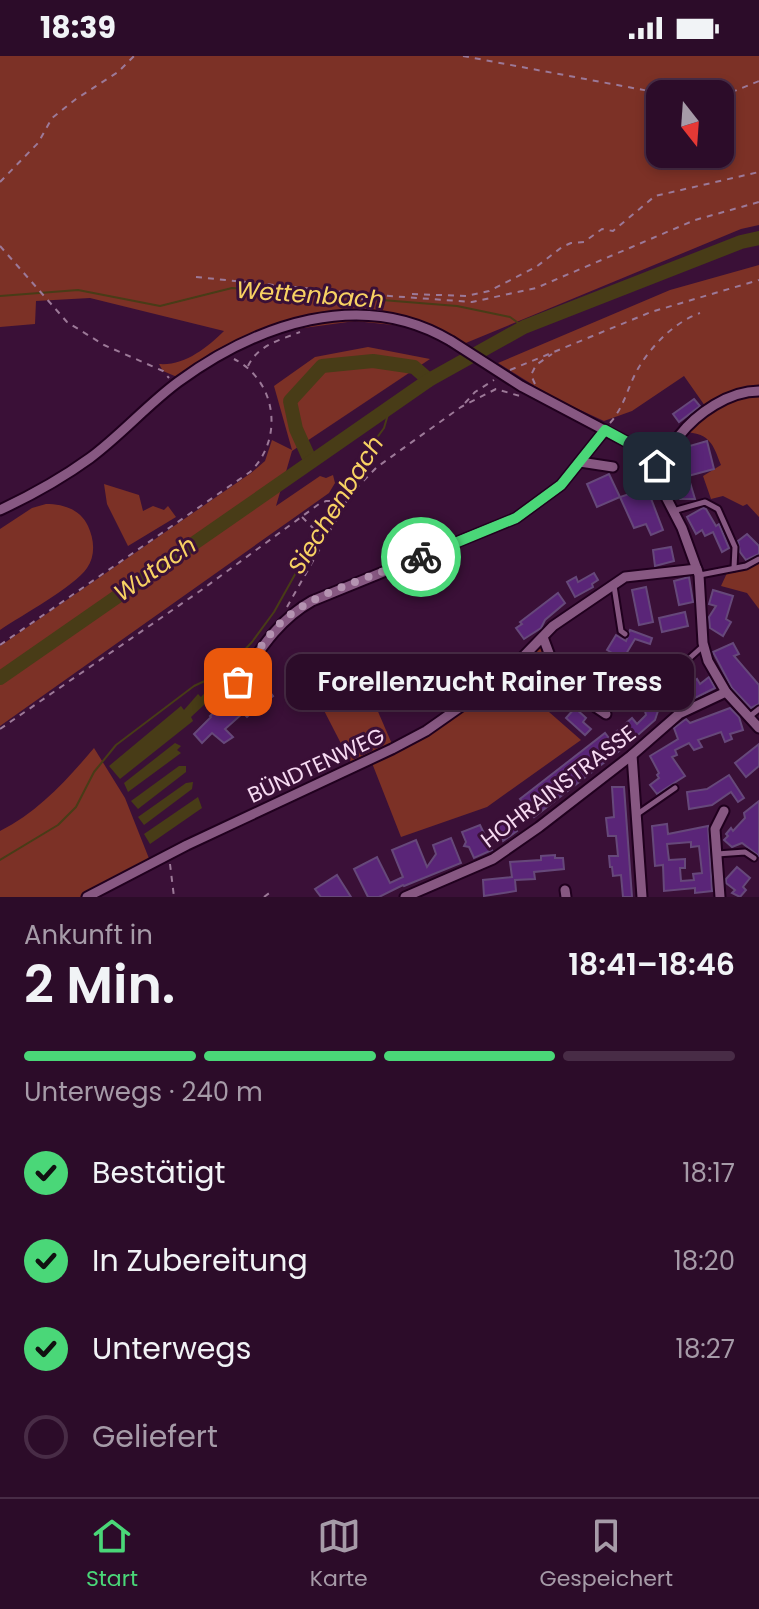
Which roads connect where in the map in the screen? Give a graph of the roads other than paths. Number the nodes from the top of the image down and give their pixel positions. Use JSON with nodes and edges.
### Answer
{"nodes":[{"id":1,"x":759,"y":391,"type":"edge"},
{"id":2,"x":605,"y":430,"type":"junction"},
{"id":3,"x":580,"y":462,"type":"junction"},
{"id":4,"x":613,"y":467,"type":"dead end"},
{"id":5,"x":652,"y":470,"type":"junction"},
{"id":6,"x":0,"y":510,"type":"edge"},
{"id":7,"x":673,"y":511,"type":"junction"},
{"id":8,"x":759,"y":559,"type":"edge"},
{"id":9,"x":734,"y":568,"type":"junction"},
{"id":10,"x":698,"y":572,"type":"junction"},
{"id":11,"x":614,"y":584,"type":"junction"},
{"id":12,"x":625,"y":634,"type":"dead end"},
{"id":13,"x":543,"y":637,"type":"junction"},
{"id":14,"x":704,"y":646,"type":"junction"},
{"id":15,"x":238,"y":682,"type":"dead end"},
{"id":16,"x":647,"y":684,"type":"dead end"},
{"id":17,"x":726,"y":692,"type":"junction"},
{"id":18,"x":759,"y":709,"type":"edge"},
{"id":19,"x":606,"y":714,"type":"dead end"},
{"id":20,"x":749,"y":717,"type":"junction"},
{"id":21,"x":759,"y":728,"type":"edge"},
{"id":22,"x":632,"y":755,"type":"junction"},
{"id":23,"x":675,"y":788,"type":"dead end"},
{"id":24,"x":724,"y":811,"type":"dead end"},
{"id":25,"x":636,"y":815,"type":"junction"},
{"id":26,"x":717,"y":854,"type":"junction"},
{"id":27,"x":754,"y":858,"type":"dead end"},
{"id":28,"x":87,"y":897,"type":"edge"},
{"id":29,"x":405,"y":897,"type":"edge"},
{"id":30,"x":642,"y":897,"type":"edge"},
{"id":31,"x":720,"y":897,"type":"edge"}],
"edges":[{"from":1,"to":5,"type":"street"},
{"from":2,"to":3,"type":"street"},
{"from":2,"to":5,"type":"street"},
{"from":2,"to":6,"type":"street","bridge":true},
{"from":3,"to":4,"type":"street"},
{"from":3,"to":15,"type":"street"},
{"from":5,"to":7,"type":"street"},
{"from":7,"to":9,"type":"lane"},
{"from":7,"to":10,"type":"street"},
{"from":8,"to":9,"type":"lane"},
{"from":9,"to":10,"type":"lane"},
{"from":10,"to":11,"type":"street","name":"BÜNDTENWEG"},
{"from":10,"to":14,"type":"street"},
{"from":11,"to":12,"type":"lane"},
{"from":11,"to":13,"type":"street","name":"BÜNDTENWEG"},
{"from":13,"to":19,"type":"street"},
{"from":13,"to":28,"type":"street","name":"BÜNDTENWEG"},
{"from":14,"to":16,"type":"lane"},
{"from":14,"to":17,"type":"street"},
{"from":17,"to":20,"type":"street"},
{"from":17,"to":22,"type":"street","name":"HOHRAINSTRASSE"},
{"from":18,"to":20,"type":"lane"},
{"from":20,"to":21,"type":"street"},
{"from":22,"to":25,"type":"street"},
{"from":22,"to":29,"type":"street","name":"HOHRAINSTRASSE"},
{"from":23,"to":25,"type":"lane"},
{"from":24,"to":26,"type":"street"},
{"from":25,"to":30,"type":"street"},
{"from":26,"to":27,"type":"lane"},
{"from":26,"to":31,"type":"street"}]}
